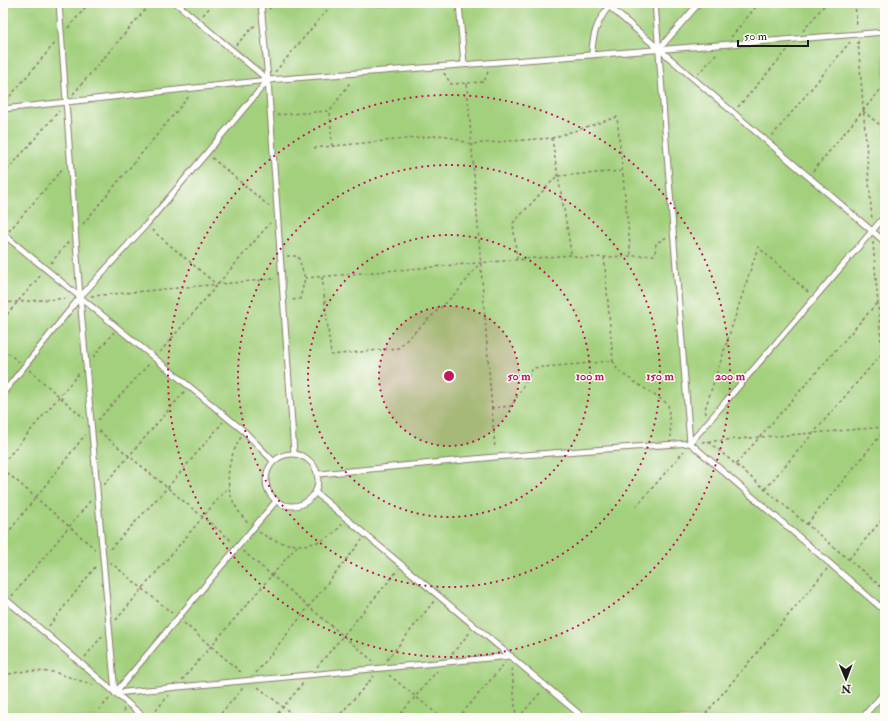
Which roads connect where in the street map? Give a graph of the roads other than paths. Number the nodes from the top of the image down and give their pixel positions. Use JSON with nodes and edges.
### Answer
{"nodes":[{"id":1,"x":59,"y":3,"type":"edge"},
{"id":2,"x":176,"y":3,"type":"edge"},
{"id":3,"x":261,"y":3,"type":"edge"},
{"id":4,"x":459,"y":3,"type":"edge"},
{"id":5,"x":655,"y":3,"type":"edge"},
{"id":6,"x":699,"y":3,"type":"edge"},
{"id":7,"x":607,"y":5,"type":"edge"},
{"id":8,"x":885,"y":32,"type":"edge"},
{"id":9,"x":659,"y":49,"type":"junction"},
{"id":10,"x":592,"y":54,"type":"junction"},
{"id":11,"x":464,"y":64,"type":"junction"},
{"id":12,"x":268,"y":80,"type":"junction"},
{"id":13,"x":66,"y":102,"type":"junction"},
{"id":14,"x":3,"y":109,"type":"edge"},
{"id":15,"x":885,"y":216,"type":"edge"},
{"id":16,"x":872,"y":231,"type":"junction"},
{"id":17,"x":4,"y":235,"type":"edge"},
{"id":18,"x":885,"y":242,"type":"edge"},
{"id":19,"x":80,"y":297,"type":"junction"},
{"id":20,"x":3,"y":393,"type":"edge"},
{"id":21,"x":690,"y":443,"type":"junction"},
{"id":22,"x":294,"y":453,"type":"junction"},
{"id":23,"x":273,"y":461,"type":"junction"},
{"id":24,"x":319,"y":474,"type":"junction"},
{"id":25,"x":316,"y":493,"type":"junction"},
{"id":26,"x":276,"y":501,"type":"junction"},
{"id":27,"x":3,"y":597,"type":"edge"},
{"id":28,"x":885,"y":611,"type":"edge"},
{"id":29,"x":511,"y":656,"type":"junction"},
{"id":30,"x":885,"y":692,"type":"edge"},
{"id":31,"x":115,"y":693,"type":"junction"},
{"id":32,"x":145,"y":718,"type":"edge"},
{"id":33,"x":584,"y":718,"type":"edge"},
{"id":34,"x":862,"y":718,"type":"edge"}],
"edges":[{"from":1,"to":13,"type":"lane"},
{"from":2,"to":12,"type":"lane"},
{"from":3,"to":12,"type":"lane"},
{"from":4,"to":11,"type":"lane"},
{"from":5,"to":9,"type":"lane"},
{"from":6,"to":9,"type":"lane"},
{"from":7,"to":9,"type":"lane"},
{"from":7,"to":10,"type":"lane"},
{"from":8,"to":9,"type":"lane"},
{"from":9,"to":10,"type":"lane"},
{"from":9,"to":16,"type":"lane"},
{"from":9,"to":21,"type":"lane"},
{"from":10,"to":11,"type":"lane"},
{"from":11,"to":12,"type":"lane"},
{"from":12,"to":13,"type":"lane"},
{"from":12,"to":19,"type":"lane"},
{"from":12,"to":22,"type":"lane"},
{"from":13,"to":14,"type":"lane"},
{"from":13,"to":19,"type":"lane"},
{"from":15,"to":16,"type":"lane"},
{"from":16,"to":18,"type":"lane"},
{"from":16,"to":21,"type":"lane"},
{"from":17,"to":19,"type":"lane"},
{"from":19,"to":20,"type":"lane"},
{"from":19,"to":23,"type":"lane"},
{"from":19,"to":31,"type":"lane"},
{"from":21,"to":24,"type":"lane"},
{"from":21,"to":28,"type":"lane"},
{"from":22,"to":23,"type":"lane"},
{"from":22,"to":24,"type":"lane"},
{"from":23,"to":26,"type":"lane"},
{"from":24,"to":25,"type":"lane"},
{"from":25,"to":26,"type":"lane"},
{"from":25,"to":29,"type":"lane"},
{"from":26,"to":31,"type":"lane"},
{"from":27,"to":31,"type":"lane"},
{"from":29,"to":31,"type":"lane"},
{"from":29,"to":33,"type":"lane"},
{"from":30,"to":34,"type":"lane"},
{"from":31,"to":32,"type":"lane"}]}
